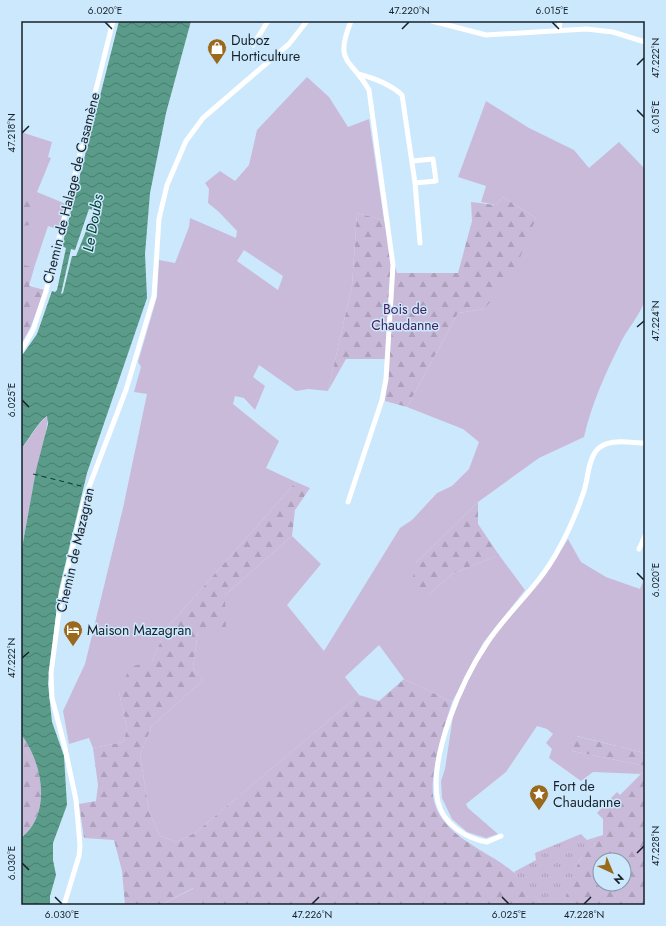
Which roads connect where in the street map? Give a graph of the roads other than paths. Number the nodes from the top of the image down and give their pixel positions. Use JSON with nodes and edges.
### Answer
{"nodes":[{"id":1,"x":113,"y":21,"type":"edge"},
{"id":2,"x":268,"y":21,"type":"edge"},
{"id":3,"x":307,"y":21,"type":"edge"},
{"id":4,"x":351,"y":21,"type":"edge"},
{"id":5,"x":432,"y":21,"type":"edge"},
{"id":6,"x":560,"y":21,"type":"edge"},
{"id":7,"x":559,"y":30,"type":"junction"},
{"id":8,"x":645,"y":42,"type":"edge"},
{"id":9,"x":253,"y":45,"type":"dead end"},
{"id":10,"x":358,"y":74,"type":"junction"},
{"id":11,"x":412,"y":161,"type":"junction"},
{"id":12,"x":415,"y":183,"type":"junction"},
{"id":13,"x":420,"y":243,"type":"dead end"},
{"id":14,"x":21,"y":351,"type":"edge"},
{"id":15,"x":645,"y":444,"type":"edge"},
{"id":16,"x":348,"y":502,"type":"dead end"},
{"id":17,"x":645,"y":536,"type":"edge"},
{"id":18,"x":639,"y":549,"type":"dead end"},
{"id":19,"x":500,"y":836,"type":"dead end"},
{"id":20,"x":64,"y":905,"type":"edge"}],
"edges":[{"from":1,"to":14,"type":"street","name":"Chemin de Halage de Casamène"},
{"from":2,"to":9,"type":"street"},
{"from":3,"to":20,"type":"street","name":"Chemin de Mazagran"},
{"from":4,"to":10,"type":"street"},
{"from":5,"to":7,"type":"street"},
{"from":6,"to":7,"type":"street"},
{"from":7,"to":8,"type":"street"},
{"from":10,"to":11,"type":"street"},
{"from":10,"to":16,"type":"street"},
{"from":11,"to":12,"type":"street"},
{"from":11,"to":12,"type":"street"},
{"from":12,"to":13,"type":"street"},
{"from":15,"to":19,"type":"street"},
{"from":17,"to":18,"type":"street"}]}
